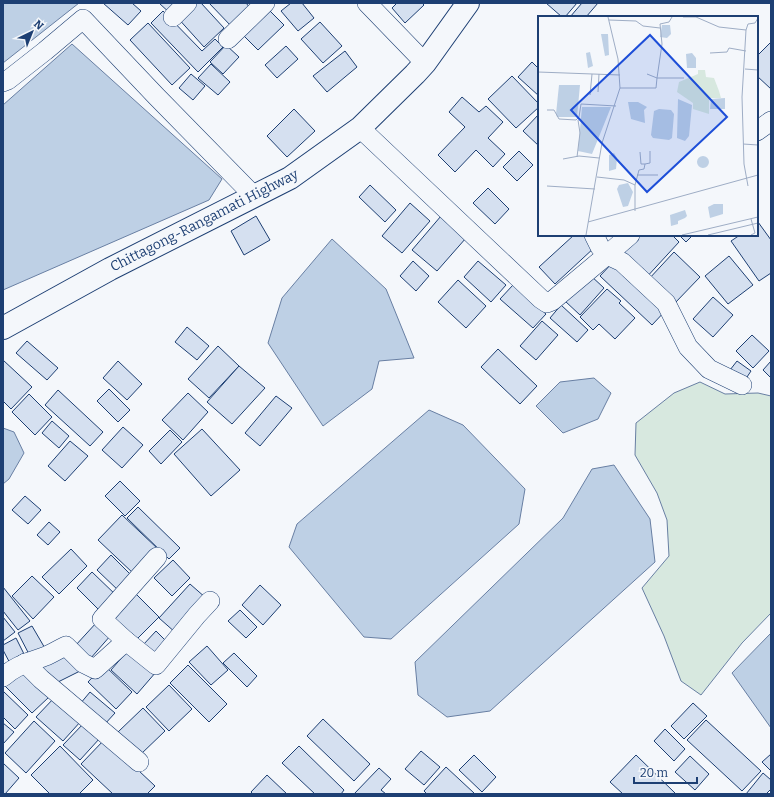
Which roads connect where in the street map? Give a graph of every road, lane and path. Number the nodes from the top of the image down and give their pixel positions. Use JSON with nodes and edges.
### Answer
{"nodes":[{"id":1,"x":188,"y":3,"type":"edge"},
{"id":2,"x":265,"y":3,"type":"edge"},
{"id":3,"x":367,"y":3,"type":"edge"},
{"id":4,"x":468,"y":3,"type":"edge"},
{"id":5,"x":173,"y":17,"type":"dead end"},
{"id":6,"x":228,"y":39,"type":"dead end"},
{"id":7,"x":425,"y":63,"type":"junction"},
{"id":8,"x":3,"y":82,"type":"edge"},
{"id":9,"x":771,"y":121,"type":"edge"},
{"id":10,"x":360,"y":128,"type":"junction"},
{"id":11,"x":758,"y":130,"type":"edge"},
{"id":12,"x":254,"y":196,"type":"junction"},
{"id":13,"x":594,"y":236,"type":"edge"},
{"id":14,"x":629,"y":236,"type":"edge"},
{"id":15,"x":607,"y":255,"type":"junction"},
{"id":16,"x":3,"y":328,"type":"edge"},
{"id":17,"x":742,"y":385,"type":"dead end"},
{"id":18,"x":157,"y":557,"type":"dead end"},
{"id":19,"x":210,"y":601,"type":"dead end"},
{"id":20,"x":126,"y":641,"type":"junction"},
{"id":21,"x":26,"y":663,"type":"junction"},
{"id":22,"x":3,"y":678,"type":"edge"},
{"id":23,"x":139,"y":762,"type":"dead end"}],
"edges":[{"from":1,"to":5,"type":"street"},
{"from":2,"to":6,"type":"street"},
{"from":3,"to":7,"type":"street"},
{"from":4,"to":7,"type":"main road","name":"Chittagong-Rangamati Highway"},
{"from":7,"to":10,"type":"main road","name":"Chittagong-Rangamati Highway"},
{"from":8,"to":12,"type":"street"},
{"from":9,"to":11,"type":"street"},
{"from":10,"to":12,"type":"main road","name":"Chittagong-Rangamati Highway"},
{"from":10,"to":15,"type":"street"},
{"from":12,"to":16,"type":"main road","name":"Chittagong-Rangamati Highway"},
{"from":13,"to":15,"type":"street"},
{"from":14,"to":15,"type":"street"},
{"from":15,"to":17,"type":"street"},
{"from":18,"to":20,"type":"street"},
{"from":19,"to":20,"type":"street"},
{"from":20,"to":21,"type":"street"},
{"from":21,"to":22,"type":"street"},
{"from":21,"to":23,"type":"street"}]}
